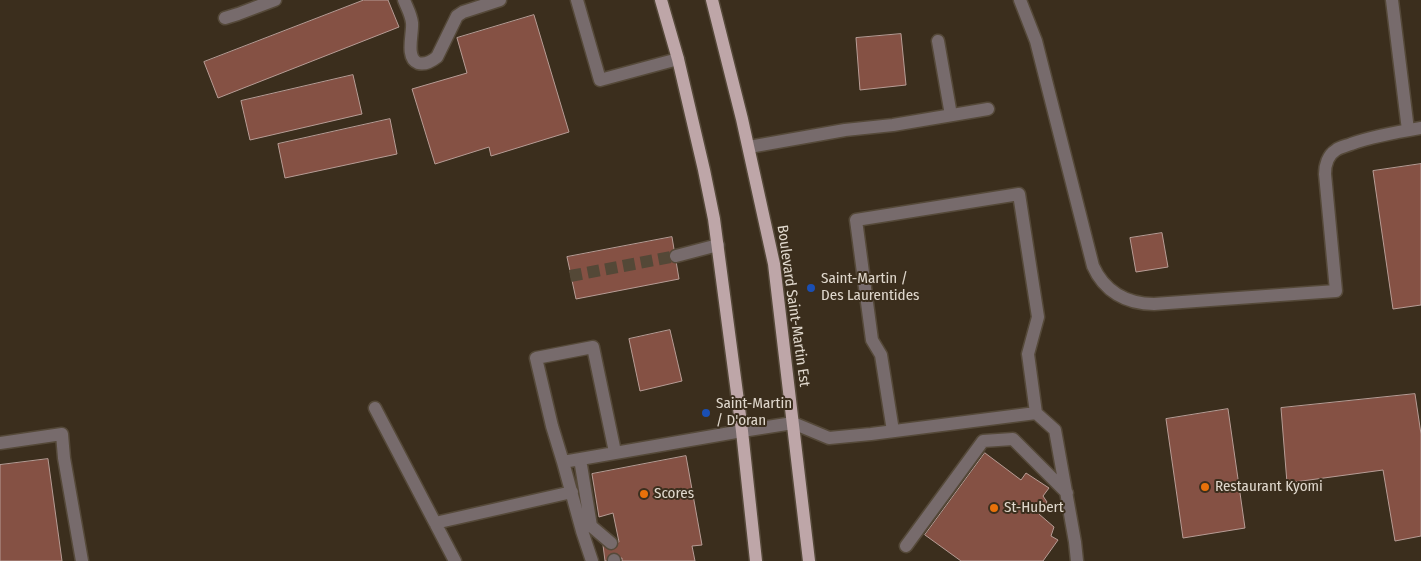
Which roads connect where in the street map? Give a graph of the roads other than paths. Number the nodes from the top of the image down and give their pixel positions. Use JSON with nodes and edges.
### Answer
{"nodes":[{"id":1,"x":274,"y":0,"type":"edge"},
{"id":2,"x":404,"y":0,"type":"edge"},
{"id":3,"x":500,"y":0,"type":"edge"},
{"id":4,"x":578,"y":0,"type":"edge"},
{"id":5,"x":661,"y":0,"type":"edge"},
{"id":6,"x":712,"y":0,"type":"edge"},
{"id":7,"x":1020,"y":0,"type":"edge"},
{"id":8,"x":1392,"y":0,"type":"edge"},
{"id":9,"x":225,"y":18,"type":"dead end"},
{"id":10,"x":938,"y":41,"type":"dead end"},
{"id":11,"x":678,"y":59,"type":"junction"},
{"id":12,"x":988,"y":109,"type":"dead end"},
{"id":13,"x":951,"y":115,"type":"junction"},
{"id":14,"x":1421,"y":128,"type":"edge"},
{"id":15,"x":1408,"y":130,"type":"junction"},
{"id":16,"x":749,"y":147,"type":"junction"},
{"id":17,"x":718,"y":245,"type":"junction"},
{"id":18,"x":676,"y":256,"type":"tunnel mouth"},
{"id":19,"x":375,"y":408,"type":"dead end"},
{"id":20,"x":1036,"y":413,"type":"junction"},
{"id":21,"x":793,"y":423,"type":"junction"},
{"id":22,"x":742,"y":431,"type":"junction"},
{"id":23,"x":893,"y":431,"type":"junction"},
{"id":24,"x":0,"y":443,"type":"edge"},
{"id":25,"x":615,"y":452,"type":"junction"},
{"id":26,"x":580,"y":459,"type":"junction"},
{"id":27,"x":563,"y":462,"type":"junction"},
{"id":28,"x":572,"y":492,"type":"junction"},
{"id":29,"x":1067,"y":494,"type":"junction"},
{"id":30,"x":435,"y":523,"type":"junction"},
{"id":31,"x":611,"y":543,"type":"dead end"},
{"id":32,"x":753,"y":543,"type":"junction"},
{"id":33,"x":906,"y":546,"type":"dead end"},
{"id":34,"x":82,"y":561,"type":"edge"},
{"id":35,"x":455,"y":561,"type":"edge"},
{"id":36,"x":592,"y":561,"type":"edge"},
{"id":37,"x":748,"y":561,"type":"edge"},
{"id":38,"x":756,"y":561,"type":"edge"},
{"id":39,"x":809,"y":561,"type":"edge"},
{"id":40,"x":1077,"y":561,"type":"edge"}],
"edges":[{"from":1,"to":9,"type":"lane"},
{"from":2,"to":3,"type":"lane"},
{"from":4,"to":11,"type":"lane"},
{"from":5,"to":11,"type":"main road"},
{"from":6,"to":16,"type":"main road","name":"Boulevard Saint-Martin Est"},
{"from":7,"to":15,"type":"lane"},
{"from":8,"to":15,"type":"lane"},
{"from":10,"to":13,"type":"lane"},
{"from":11,"to":17,"type":"main road"},
{"from":12,"to":13,"type":"lane"},
{"from":13,"to":16,"type":"lane"},
{"from":14,"to":15,"type":"lane"},
{"from":16,"to":21,"type":"main road","name":"Boulevard Saint-Martin Est"},
{"from":17,"to":18,"type":"lane"},
{"from":17,"to":22,"type":"main road"},
{"from":19,"to":30,"type":"lane"},
{"from":20,"to":23,"type":"lane"},
{"from":20,"to":23,"type":"lane"},
{"from":20,"to":29,"type":"lane"},
{"from":21,"to":22,"type":"lane"},
{"from":21,"to":23,"type":"lane"},
{"from":21,"to":39,"type":"main road","name":"Boulevard Saint-Martin Est"},
{"from":22,"to":25,"type":"lane"},
{"from":22,"to":32,"type":"main road"},
{"from":24,"to":34,"type":"lane"},
{"from":25,"to":26,"type":"lane"},
{"from":25,"to":27,"type":"lane"},
{"from":26,"to":27,"type":"lane"},
{"from":26,"to":31,"type":"lane"},
{"from":27,"to":28,"type":"lane"},
{"from":28,"to":30,"type":"lane"},
{"from":28,"to":36,"type":"lane"},
{"from":29,"to":33,"type":"lane"},
{"from":29,"to":40,"type":"lane"},
{"from":30,"to":35,"type":"lane"},
{"from":32,"to":37,"type":"main road"},
{"from":32,"to":38,"type":"main road"}]}
